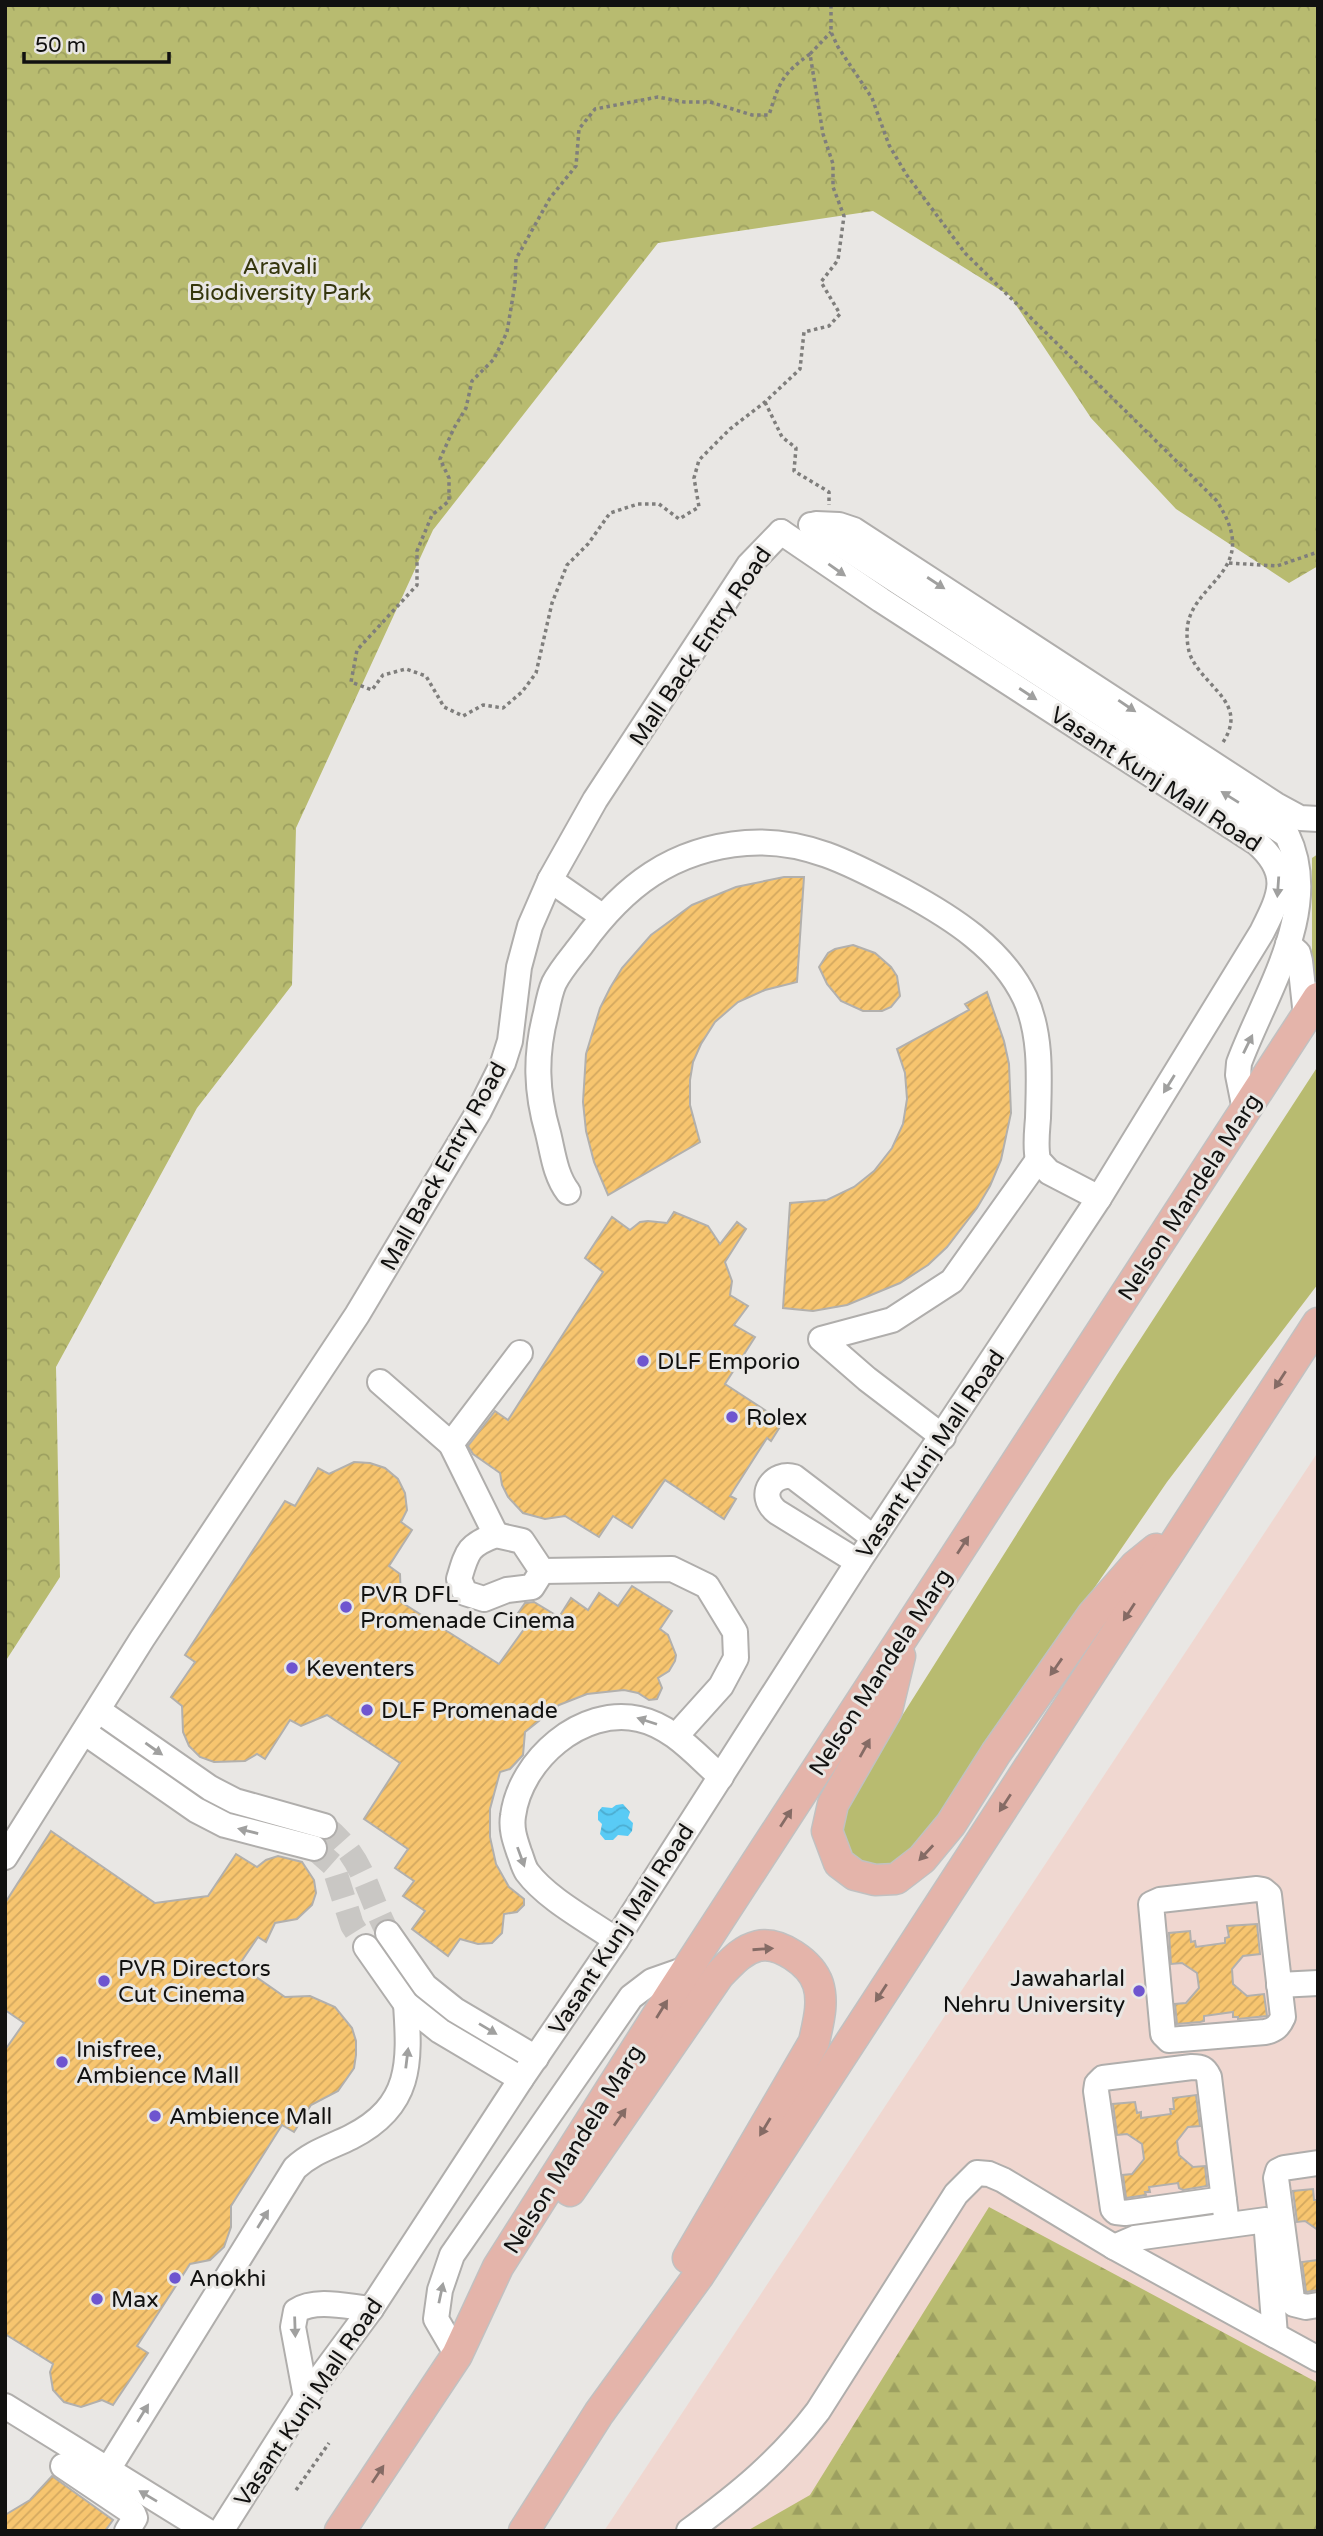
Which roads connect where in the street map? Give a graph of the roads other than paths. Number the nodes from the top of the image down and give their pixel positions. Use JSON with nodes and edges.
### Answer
{"nodes":[{"id":1,"x":820,"y":524,"type":"junction"},
{"id":2,"x":781,"y":532,"type":"junction"},
{"id":3,"x":1318,"y":819,"type":"edge"},
{"id":4,"x":550,"y":880,"type":"junction"},
{"id":5,"x":602,"y":916,"type":"junction"},
{"id":6,"x":1262,"y":932,"type":"junction"},
{"id":7,"x":1293,"y":946,"type":"junction"},
{"id":8,"x":1312,"y":1007,"type":"edge"},
{"id":9,"x":1245,"y":1110,"type":"junction"},
{"id":10,"x":1038,"y":1160,"type":"junction"},
{"id":11,"x":568,"y":1192,"type":"dead end"},
{"id":12,"x":1099,"y":1198,"type":"junction"},
{"id":13,"x":1318,"y":1323,"type":"edge"},
{"id":14,"x":520,"y":1353,"type":"dead end"},
{"id":15,"x":380,"y":1382,"type":"dead end"},
{"id":16,"x":943,"y":1437,"type":"junction"},
{"id":17,"x":451,"y":1444,"type":"junction"},
{"id":18,"x":1183,"y":1527,"type":"junction"},
{"id":19,"x":496,"y":1535,"type":"junction"},
{"id":20,"x":874,"y":1538,"type":"junction"},
{"id":21,"x":858,"y":1562,"type":"junction"},
{"id":22,"x":542,"y":1571,"type":"junction"},
{"id":23,"x":905,"y":1633,"type":"junction"},
{"id":24,"x":98,"y":1710,"type":"junction"},
{"id":25,"x":84,"y":1732,"type":"junction"},
{"id":26,"x":676,"y":1736,"type":"junction"},
{"id":27,"x":721,"y":1777,"type":"junction"},
{"id":28,"x":5,"y":1857,"type":"edge"},
{"id":29,"x":388,"y":1933,"type":"tunnel mouth"},
{"id":30,"x":616,"y":1940,"type":"junction"},
{"id":31,"x":366,"y":1947,"type":"tunnel mouth"},
{"id":32,"x":689,"y":1968,"type":"junction"},
{"id":33,"x":1318,"y":1983,"type":"edge"},
{"id":34,"x":1279,"y":1985,"type":"junction"},
{"id":35,"x":406,"y":2004,"type":"junction"},
{"id":36,"x":536,"y":2058,"type":"junction"},
{"id":37,"x":521,"y":2080,"type":"junction"},
{"id":38,"x":1318,"y":2163,"type":"edge"},
{"id":39,"x":1224,"y":2199,"type":"junction"},
{"id":40,"x":1273,"y":2218,"type":"junction"},
{"id":41,"x":1227,"y":2225,"type":"junction"},
{"id":42,"x":1114,"y":2247,"type":"junction"},
{"id":43,"x":1318,"y":2305,"type":"edge"},
{"id":44,"x":371,"y":2309,"type":"junction"},
{"id":45,"x":1275,"y":2335,"type":"junction"},
{"id":46,"x":457,"y":2355,"type":"junction"},
{"id":47,"x":1318,"y":2359,"type":"edge"},
{"id":48,"x":306,"y":2398,"type":"junction"},
{"id":49,"x":5,"y":2406,"type":"edge"},
{"id":50,"x":599,"y":2413,"type":"junction"},
{"id":51,"x":63,"y":2466,"type":"dead end"},
{"id":52,"x":107,"y":2470,"type":"junction"},
{"id":53,"x":127,"y":2531,"type":"edge"},
{"id":54,"x":207,"y":2531,"type":"edge"},
{"id":55,"x":222,"y":2531,"type":"edge"},
{"id":56,"x":340,"y":2531,"type":"edge"},
{"id":57,"x":524,"y":2531,"type":"edge"},
{"id":58,"x":690,"y":2531,"type":"edge"}],
"edges":[{"from":1,"to":2,"type":"lane"},
{"from":1,"to":3,"type":"lane","one_way":true},
{"from":7,"to":1,"type":"lane","name":"Vasant Kunj Mall Road","one_way":true},
{"from":2,"to":4,"type":"lane","name":"Mall Back Entry Road"},
{"from":2,"to":6,"type":"lane","name":"Vasant Kunj Mall Road","one_way":true},
{"from":4,"to":5,"type":"lane"},
{"from":4,"to":24,"type":"lane","name":"Mall Back Entry Road"},
{"from":5,"to":10,"type":"lane"},
{"from":5,"to":11,"type":"lane"},
{"from":6,"to":7,"type":"lane"},
{"from":6,"to":12,"type":"lane","name":"Vasant Kunj Mall Road","one_way":true},
{"from":7,"to":8,"type":"lane"},
{"from":9,"to":7,"type":"lane","name":"Vasant Kunj Mall Road","one_way":true},
{"from":8,"to":9,"type":"main road","name":"Nelson Mandela Marg"},
{"from":23,"to":9,"type":"main road","name":"Nelson Mandela Marg","one_way":true},
{"from":10,"to":12,"type":"lane"},
{"from":10,"to":16,"type":"lane"},
{"from":12,"to":16,"type":"lane","name":"Vasant Kunj Mall Road"},
{"from":13,"to":18,"type":"main road","name":"Nelson Mandela Marg","one_way":true},
{"from":14,"to":17,"type":"lane"},
{"from":15,"to":17,"type":"lane"},
{"from":16,"to":20,"type":"lane","name":"Vasant Kunj Mall Road"},
{"from":17,"to":19,"type":"lane"},
{"from":18,"to":23,"type":"main road","one_way":true},
{"from":18,"to":50,"type":"main road","name":"Nelson Mandela Marg","one_way":true},
{"from":19,"to":22,"type":"lane"},
{"from":19,"to":22,"type":"lane"},
{"from":20,"to":21,"type":"lane","name":"Vasant Kunj Mall Road"},
{"from":20,"to":21,"type":"lane"},
{"from":21,"to":27,"type":"lane","name":"Vasant Kunj Mall Road"},
{"from":22,"to":26,"type":"lane"},
{"from":32,"to":23,"type":"main road","name":"Nelson Mandela Marg","one_way":true},
{"from":24,"to":25,"type":"lane","name":"Mall Back Entry Road"},
{"from":24,"to":25,"type":"lane","one_way":true},
{"from":25,"to":28,"type":"lane","name":"Mall Back Entry Road"},
{"from":26,"to":27,"type":"lane"},
{"from":26,"to":30,"type":"lane","one_way":true},
{"from":27,"to":30,"type":"lane","name":"Vasant Kunj Mall Road"},
{"from":29,"to":36,"type":"lane","one_way":true},
{"from":30,"to":36,"type":"lane","name":"Vasant Kunj Mall Road"},
{"from":31,"to":35,"type":"lane"},
{"from":46,"to":32,"type":"main road","name":"Nelson Mandela Marg","one_way":true},
{"from":46,"to":32,"type":"lane","one_way":true},
{"from":33,"to":34,"type":"lane"},
{"from":34,"to":34,"type":"lane"},
{"from":35,"to":37,"type":"lane"},
{"from":52,"to":35,"type":"lane","one_way":true},
{"from":36,"to":37,"type":"lane","name":"Vasant Kunj Mall Road"},
{"from":37,"to":44,"type":"lane","name":"Vasant Kunj Mall Road"},
{"from":38,"to":40,"type":"lane"},
{"from":39,"to":39,"type":"lane"},
{"from":39,"to":41,"type":"lane"},
{"from":40,"to":41,"type":"lane"},
{"from":40,"to":43,"type":"lane"},
{"from":40,"to":45,"type":"lane"},
{"from":41,"to":42,"type":"lane"},
{"from":42,"to":45,"type":"lane"},
{"from":42,"to":58,"type":"lane"},
{"from":44,"to":48,"type":"lane","name":"Vasant Kunj Mall Road"},
{"from":44,"to":48,"type":"lane","one_way":true},
{"from":45,"to":47,"type":"lane"},
{"from":46,"to":50,"type":"main road","name":"Nelson Mandela Marg","one_way":true},
{"from":56,"to":46,"type":"main road","name":"Nelson Mandela Marg","one_way":true},
{"from":48,"to":55,"type":"lane","name":"Vasant Kunj Mall Road"},
{"from":49,"to":52,"type":"lane"},
{"from":50,"to":57,"type":"main road","name":"Nelson Mandela Marg"},
{"from":51,"to":53,"type":"lane"},
{"from":54,"to":52,"type":"lane","one_way":true}]}
